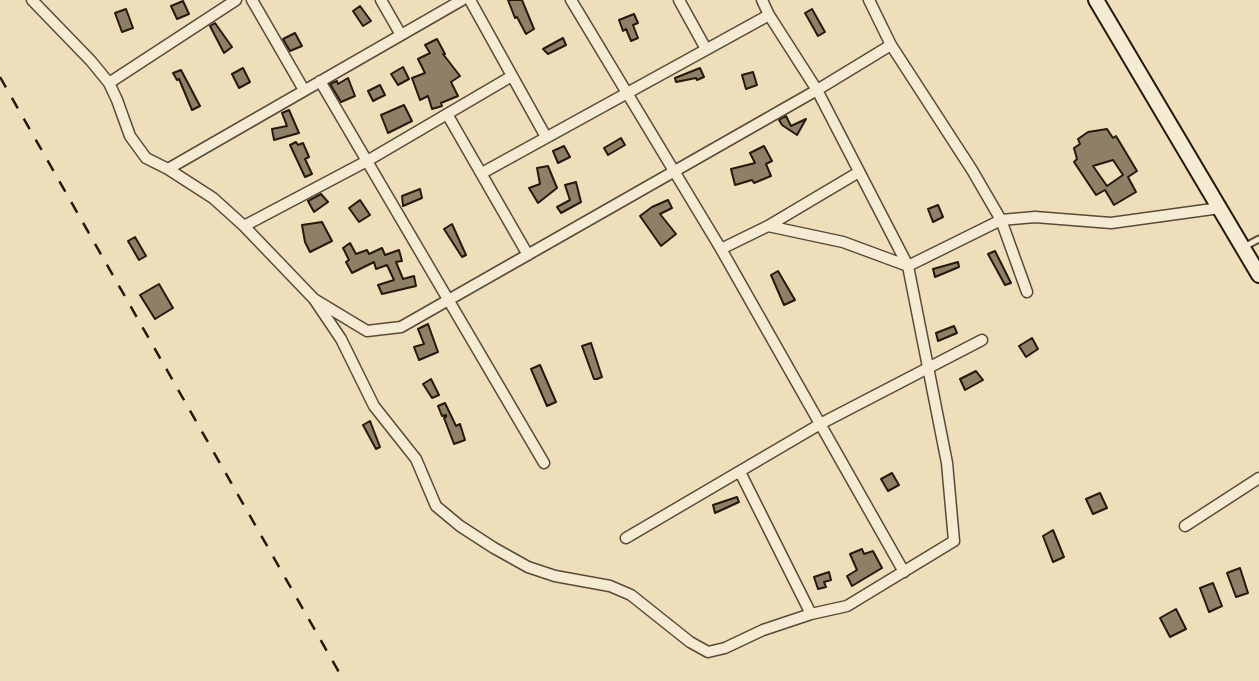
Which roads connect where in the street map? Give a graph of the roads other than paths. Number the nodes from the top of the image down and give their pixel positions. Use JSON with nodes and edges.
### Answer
{"nodes":[{"id":1,"x":32,"y":0,"type":"edge"},
{"id":2,"x":236,"y":0,"type":"edge"},
{"id":3,"x":251,"y":0,"type":"edge"},
{"id":4,"x":381,"y":0,"type":"edge"},
{"id":5,"x":462,"y":0,"type":"edge"},
{"id":6,"x":470,"y":0,"type":"edge"},
{"id":7,"x":571,"y":0,"type":"edge"},
{"id":8,"x":679,"y":0,"type":"edge"},
{"id":9,"x":762,"y":0,"type":"edge"},
{"id":10,"x":869,"y":0,"type":"edge"},
{"id":11,"x":1096,"y":0,"type":"edge"},
{"id":12,"x":769,"y":15,"type":"junction"},
{"id":13,"x":401,"y":35,"type":"junction"},
{"id":14,"x":891,"y":45,"type":"junction"},
{"id":15,"x":706,"y":49,"type":"junction"},
{"id":16,"x":512,"y":76,"type":"junction"},
{"id":17,"x":320,"y":80,"type":"junction"},
{"id":18,"x":108,"y":83,"type":"junction"},
{"id":19,"x":304,"y":90,"type":"junction"},
{"id":20,"x":817,"y":90,"type":"junction"},
{"id":21,"x":626,"y":92,"type":"junction"},
{"id":22,"x":447,"y":114,"type":"junction"},
{"id":23,"x":546,"y":137,"type":"junction"},
{"id":24,"x":367,"y":161,"type":"junction"},
{"id":25,"x":168,"y":169,"type":"junction"},
{"id":26,"x":674,"y":171,"type":"junction"},
{"id":27,"x":859,"y":172,"type":"junction"},
{"id":28,"x":482,"y":173,"type":"junction"},
{"id":29,"x":1220,"y":208,"type":"junction"},
{"id":30,"x":1001,"y":220,"type":"junction"},
{"id":31,"x":244,"y":226,"type":"junction"},
{"id":32,"x":768,"y":226,"type":"junction"},
{"id":33,"x":1259,"y":239,"type":"edge"},
{"id":34,"x":1244,"y":247,"type":"junction"},
{"id":35,"x":721,"y":249,"type":"junction"},
{"id":36,"x":528,"y":255,"type":"junction"},
{"id":37,"x":908,"y":266,"type":"junction"},
{"id":38,"x":1259,"y":275,"type":"edge"},
{"id":39,"x":1027,"y":292,"type":"dead end"},
{"id":40,"x":314,"y":299,"type":"junction"},
{"id":41,"x":449,"y":300,"type":"junction"},
{"id":42,"x":982,"y":340,"type":"dead end"},
{"id":43,"x":928,"y":366,"type":"junction"},
{"id":44,"x":822,"y":423,"type":"junction"},
{"id":45,"x":544,"y":463,"type":"dead end"},
{"id":46,"x":740,"y":472,"type":"junction"},
{"id":47,"x":1259,"y":478,"type":"edge"},
{"id":48,"x":1185,"y":526,"type":"dead end"},
{"id":49,"x":626,"y":538,"type":"dead end"},
{"id":50,"x":904,"y":572,"type":"junction"},
{"id":51,"x":811,"y":614,"type":"junction"}],
"edges":[{"from":1,"to":18,"type":"street"},
{"from":2,"to":18,"type":"street"},
{"from":3,"to":19,"type":"street"},
{"from":4,"to":13,"type":"street"},
{"from":5,"to":13,"type":"street"},
{"from":6,"to":16,"type":"street"},
{"from":7,"to":21,"type":"street"},
{"from":8,"to":15,"type":"street"},
{"from":9,"to":12,"type":"street"},
{"from":10,"to":14,"type":"street"},
{"from":11,"to":29,"type":"main road"},
{"from":12,"to":15,"type":"street"},
{"from":12,"to":20,"type":"street"},
{"from":13,"to":17,"type":"street"},
{"from":14,"to":20,"type":"street"},
{"from":14,"to":30,"type":"street"},
{"from":15,"to":21,"type":"street"},
{"from":16,"to":22,"type":"street"},
{"from":16,"to":23,"type":"street"},
{"from":17,"to":19,"type":"street"},
{"from":17,"to":24,"type":"street"},
{"from":18,"to":25,"type":"street"},
{"from":19,"to":25,"type":"street"},
{"from":20,"to":26,"type":"street"},
{"from":20,"to":27,"type":"street"},
{"from":21,"to":23,"type":"street"},
{"from":21,"to":26,"type":"street"},
{"from":22,"to":24,"type":"street"},
{"from":22,"to":28,"type":"street"},
{"from":23,"to":28,"type":"street"},
{"from":24,"to":31,"type":"street"},
{"from":24,"to":41,"type":"street"},
{"from":25,"to":31,"type":"street"},
{"from":26,"to":35,"type":"street"},
{"from":26,"to":36,"type":"street"},
{"from":27,"to":32,"type":"street"},
{"from":27,"to":37,"type":"street"},
{"from":28,"to":36,"type":"street"},
{"from":29,"to":30,"type":"street"},
{"from":29,"to":34,"type":"main road"},
{"from":30,"to":37,"type":"street"},
{"from":30,"to":39,"type":"street"},
{"from":31,"to":40,"type":"street"},
{"from":32,"to":35,"type":"street"},
{"from":32,"to":37,"type":"street"},
{"from":33,"to":34,"type":"lane"},
{"from":34,"to":38,"type":"main road"},
{"from":35,"to":44,"type":"street"},
{"from":36,"to":41,"type":"street"},
{"from":37,"to":43,"type":"street"},
{"from":40,"to":41,"type":"street"},
{"from":40,"to":51,"type":"street"},
{"from":41,"to":45,"type":"street"},
{"from":42,"to":43,"type":"street"},
{"from":43,"to":44,"type":"street"},
{"from":43,"to":50,"type":"street"},
{"from":44,"to":46,"type":"street"},
{"from":44,"to":50,"type":"street"},
{"from":46,"to":49,"type":"street"},
{"from":46,"to":51,"type":"street"},
{"from":47,"to":48,"type":"street"},
{"from":50,"to":51,"type":"street"}]}
